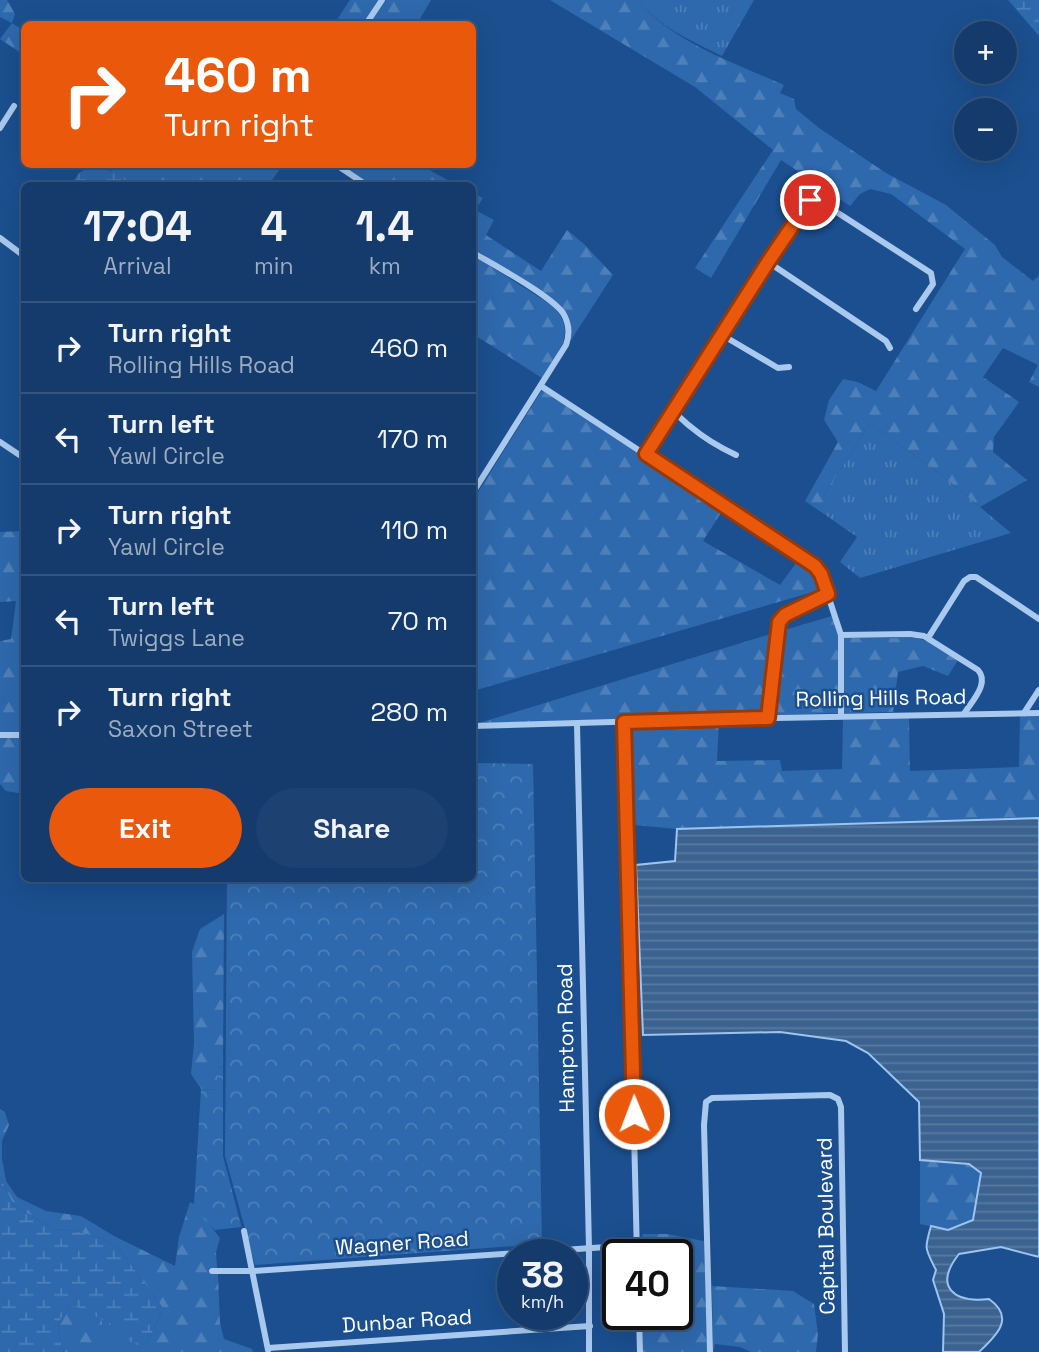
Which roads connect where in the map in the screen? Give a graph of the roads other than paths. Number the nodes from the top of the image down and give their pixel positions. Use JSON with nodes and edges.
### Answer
{"nodes":[{"id":1,"x":382,"y":0,"type":"edge"},
{"id":2,"x":368,"y":21,"type":"edge"},
{"id":3,"x":14,"y":106,"type":"dead end"},
{"id":4,"x":0,"y":128,"type":"edge"},
{"id":5,"x":341,"y":168,"type":"edge"},
{"id":6,"x":362,"y":182,"type":"edge"},
{"id":7,"x":0,"y":238,"type":"edge"},
{"id":8,"x":21,"y":254,"type":"edge"},
{"id":9,"x":476,"y":255,"type":"edge"},
{"id":10,"x":768,"y":262,"type":"junction"},
{"id":11,"x":916,"y":309,"type":"dead end"},
{"id":12,"x":722,"y":335,"type":"junction"},
{"id":13,"x":890,"y":348,"type":"dead end"},
{"id":14,"x":789,"y":367,"type":"dead end"},
{"id":15,"x":541,"y":386,"type":"junction"},
{"id":16,"x":673,"y":412,"type":"junction"},
{"id":17,"x":0,"y":442,"type":"edge"},
{"id":18,"x":646,"y":454,"type":"junction"},
{"id":19,"x":737,"y":455,"type":"dead end"},
{"id":20,"x":21,"y":456,"type":"edge"},
{"id":21,"x":476,"y":488,"type":"edge"},
{"id":22,"x":828,"y":594,"type":"junction"},
{"id":23,"x":1039,"y":619,"type":"edge"},
{"id":24,"x":841,"y":635,"type":"junction"},
{"id":25,"x":928,"y":638,"type":"junction"},
{"id":26,"x":1039,"y":690,"type":"edge"},
{"id":27,"x":1024,"y":713,"type":"junction"},
{"id":28,"x":1039,"y":713,"type":"edge"},
{"id":29,"x":964,"y":714,"type":"junction"},
{"id":30,"x":841,"y":716,"type":"junction"},
{"id":31,"x":768,"y":718,"type":"junction"},
{"id":32,"x":624,"y":722,"type":"junction"},
{"id":33,"x":577,"y":724,"type":"junction"},
{"id":34,"x":476,"y":726,"type":"edge"},
{"id":35,"x":0,"y":735,"type":"edge"},
{"id":36,"x":21,"y":735,"type":"edge"},
{"id":37,"x":244,"y":1231,"type":"dead end"},
{"id":38,"x":636,"y":1239,"type":"edge"},
{"id":39,"x":602,"y":1247,"type":"edge"},
{"id":40,"x":589,"y":1248,"type":"junction"},
{"id":41,"x":212,"y":1271,"type":"dead end"},
{"id":42,"x":253,"y":1271,"type":"junction"},
{"id":43,"x":590,"y":1326,"type":"junction"},
{"id":44,"x":639,"y":1330,"type":"edge"},
{"id":45,"x":268,"y":1350,"type":"edge"},
{"id":46,"x":589,"y":1352,"type":"edge"},
{"id":47,"x":640,"y":1352,"type":"edge"},
{"id":48,"x":710,"y":1352,"type":"edge"},
{"id":49,"x":845,"y":1352,"type":"edge"}],
"edges":[{"from":1,"to":2,"type":"street"},
{"from":3,"to":4,"type":"street"},
{"from":5,"to":6,"type":"street"},
{"from":7,"to":8,"type":"street"},
{"from":9,"to":15,"type":"street"},
{"from":10,"to":11,"type":"street"},
{"from":10,"to":12,"type":"street"},
{"from":10,"to":13,"type":"street"},
{"from":12,"to":14,"type":"street"},
{"from":12,"to":16,"type":"street"},
{"from":15,"to":18,"type":"street"},
{"from":15,"to":21,"type":"street"},
{"from":16,"to":18,"type":"street"},
{"from":16,"to":19,"type":"street"},
{"from":17,"to":20,"type":"street"},
{"from":18,"to":22,"type":"street"},
{"from":22,"to":24,"type":"street"},
{"from":22,"to":31,"type":"street"},
{"from":23,"to":25,"type":"street"},
{"from":24,"to":25,"type":"street"},
{"from":24,"to":30,"type":"street"},
{"from":25,"to":29,"type":"street"},
{"from":26,"to":27,"type":"street"},
{"from":27,"to":28,"type":"street","name":"Rolling Hills Road"},
{"from":27,"to":29,"type":"street","name":"Rolling Hills Road"},
{"from":29,"to":30,"type":"street","name":"Rolling Hills Road"},
{"from":30,"to":31,"type":"street","name":"Rolling Hills Road"},
{"from":31,"to":32,"type":"street","name":"Rolling Hills Road"},
{"from":32,"to":33,"type":"street","name":"Rolling Hills Road"},
{"from":32,"to":38,"type":"street"},
{"from":33,"to":34,"type":"street","name":"Rolling Hills Road"},
{"from":33,"to":40,"type":"street","name":"Hampton Road"},
{"from":35,"to":36,"type":"street"},
{"from":37,"to":42,"type":"street"},
{"from":39,"to":40,"type":"street","name":"Wagner Road"},
{"from":40,"to":42,"type":"street","name":"Wagner Road"},
{"from":40,"to":43,"type":"street","name":"Hampton Road"},
{"from":41,"to":42,"type":"street","name":"Wagner Road"},
{"from":42,"to":45,"type":"street"},
{"from":43,"to":45,"type":"street","name":"Dunbar Road"},
{"from":43,"to":46,"type":"street","name":"Hampton Road"},
{"from":44,"to":47,"type":"street"},
{"from":48,"to":49,"type":"street","name":"Capital Boulevard"}]}
